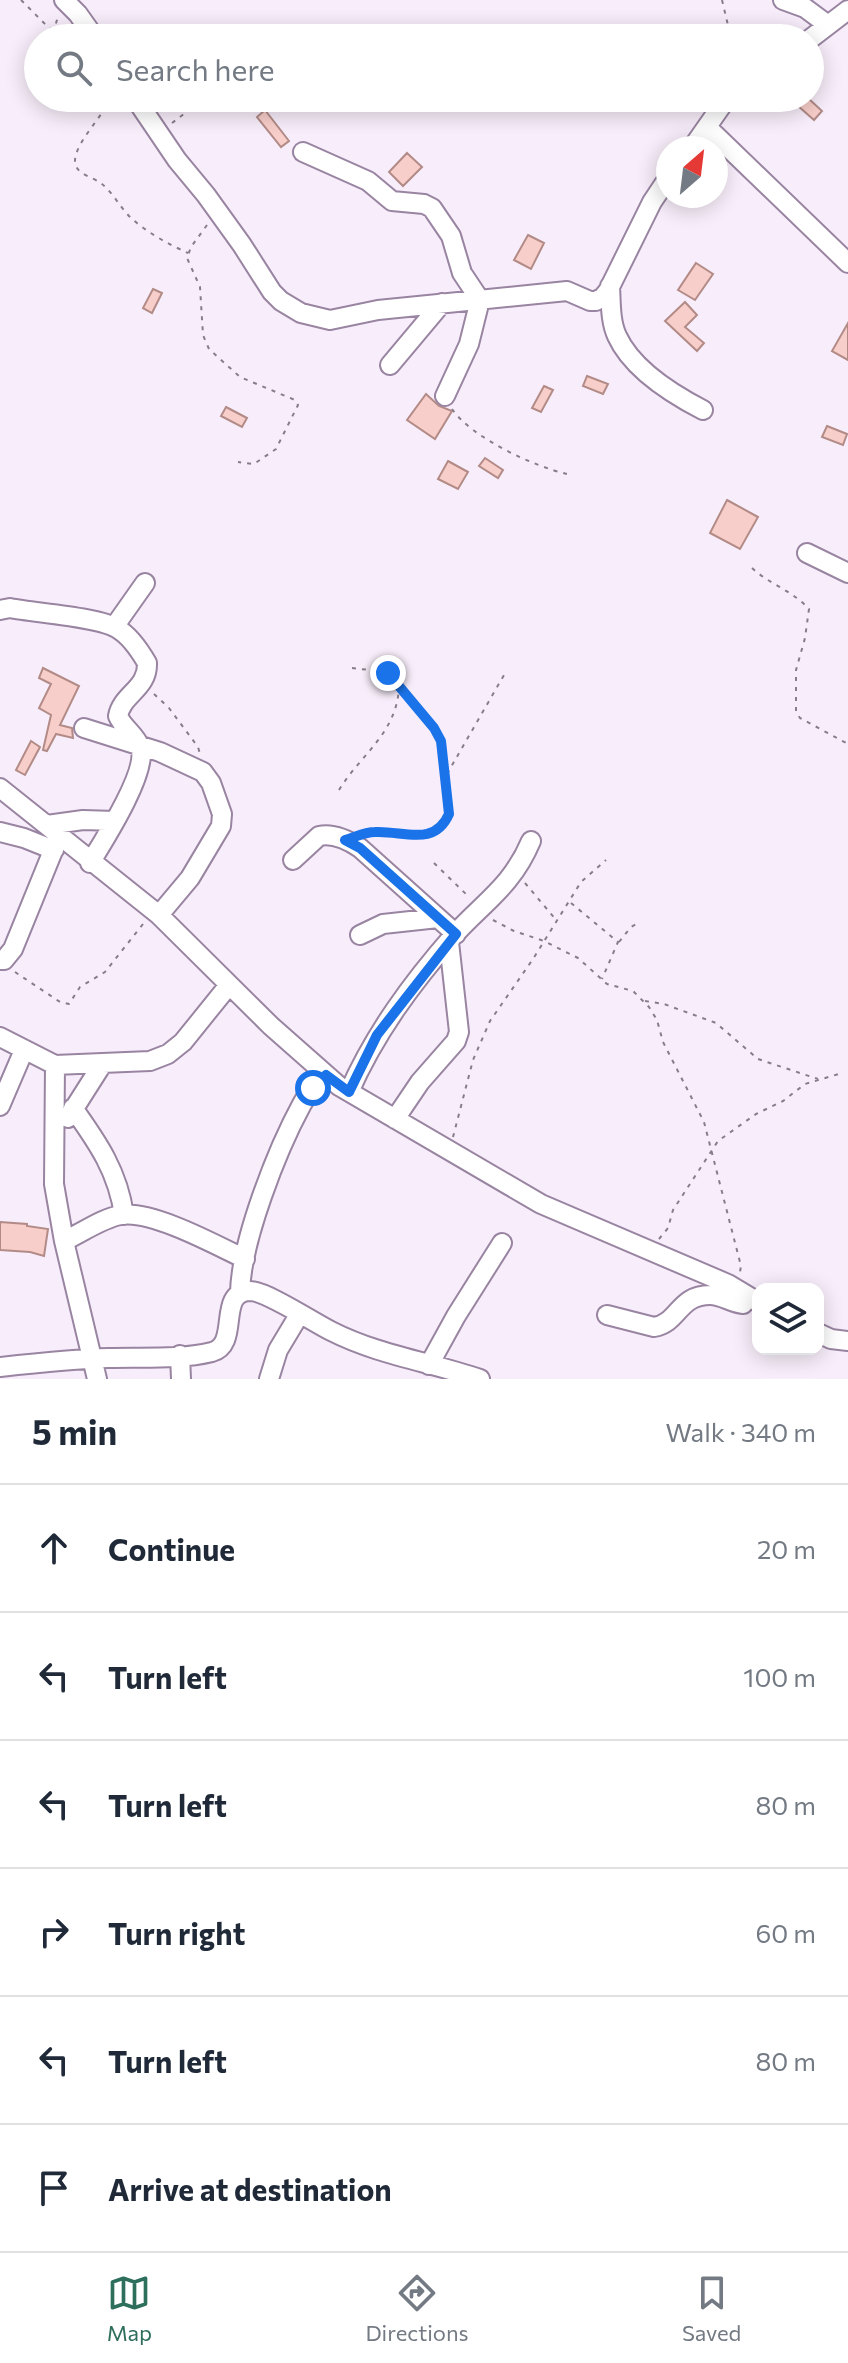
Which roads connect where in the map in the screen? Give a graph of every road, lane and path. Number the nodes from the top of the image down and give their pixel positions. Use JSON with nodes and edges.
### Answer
{"nodes":[{"id":1,"x":21,"y":0,"type":"edge"},
{"id":2,"x":65,"y":0,"type":"edge"},
{"id":3,"x":722,"y":0,"type":"edge"},
{"id":4,"x":783,"y":0,"type":"edge"},
{"id":5,"x":840,"y":20,"type":"edge"},
{"id":6,"x":47,"y":24,"type":"edge"},
{"id":7,"x":54,"y":24,"type":"edge"},
{"id":8,"x":85,"y":24,"type":"edge"},
{"id":9,"x":728,"y":24,"type":"edge"},
{"id":10,"x":104,"y":112,"type":"edge"},
{"id":11,"x":144,"y":112,"type":"edge"},
{"id":12,"x":187,"y":112,"type":"edge"},
{"id":13,"x":718,"y":112,"type":"edge"},
{"id":14,"x":708,"y":128,"type":"junction"},
{"id":15,"x":159,"y":134,"type":"junction"},
{"id":16,"x":702,"y":136,"type":"edge"},
{"id":17,"x":303,"y":152,"type":"dead end"},
{"id":18,"x":656,"y":196,"type":"edge"},
{"id":19,"x":218,"y":212,"type":"junction"},
{"id":20,"x":188,"y":253,"type":"junction"},
{"id":21,"x":848,"y":263,"type":"edge"},
{"id":22,"x":610,"y":286,"type":"junction"},
{"id":23,"x":480,"y":300,"type":"junction"},
{"id":24,"x":442,"y":303,"type":"junction"},
{"id":25,"x":390,"y":365,"type":"dead end"},
{"id":26,"x":445,"y":396,"type":"joint"},
{"id":27,"x":703,"y":410,"type":"dead end"},
{"id":28,"x":238,"y":462,"type":"dead end"},
{"id":29,"x":567,"y":474,"type":"dead end"},
{"id":30,"x":807,"y":553,"type":"dead end"},
{"id":31,"x":752,"y":568,"type":"dead end"},
{"id":32,"x":848,"y":573,"type":"edge"},
{"id":33,"x":145,"y":583,"type":"dead end"},
{"id":34,"x":0,"y":610,"type":"edge"},
{"id":35,"x":114,"y":627,"type":"junction"},
{"id":36,"x":352,"y":668,"type":"dead end"},
{"id":37,"x":147,"y":673,"type":"junction"},
{"id":38,"x":504,"y":675,"type":"dead end"},
{"id":39,"x":399,"y":688,"type":"junction"},
{"id":40,"x":84,"y":728,"type":"dead end"},
{"id":41,"x":848,"y":744,"type":"edge"},
{"id":42,"x":140,"y":745,"type":"junction"},
{"id":43,"x":206,"y":775,"type":"junction"},
{"id":44,"x":447,"y":775,"type":"junction"},
{"id":45,"x":0,"y":788,"type":"edge"},
{"id":46,"x":339,"y":790,"type":"dead end"},
{"id":47,"x":115,"y":821,"type":"junction"},
{"id":48,"x":0,"y":832,"type":"edge"},
{"id":49,"x":53,"y":837,"type":"junction"},
{"id":50,"x":345,"y":840,"type":"junction"},
{"id":51,"x":531,"y":841,"type":"dead end"},
{"id":52,"x":293,"y":860,"type":"dead end"},
{"id":53,"x":606,"y":860,"type":"dead end"},
{"id":54,"x":90,"y":863,"type":"junction"},
{"id":55,"x":434,"y":863,"type":"dead end"},
{"id":56,"x":514,"y":875,"type":"junction"},
{"id":57,"x":570,"y":902,"type":"junction"},
{"id":58,"x":480,"y":908,"type":"junction"},
{"id":59,"x":156,"y":913,"type":"junction"},
{"id":60,"x":438,"y":918,"type":"junction"},
{"id":61,"x":557,"y":921,"type":"junction"},
{"id":62,"x":640,"y":922,"type":"dead end"},
{"id":63,"x":360,"y":935,"type":"dead end"},
{"id":64,"x":452,"y":938,"type":"junction"},
{"id":65,"x":544,"y":941,"type":"junction"},
{"id":66,"x":618,"y":943,"type":"junction"},
{"id":67,"x":2,"y":960,"type":"edge"},
{"id":68,"x":602,"y":980,"type":"junction"},
{"id":69,"x":229,"y":985,"type":"junction"},
{"id":70,"x":644,"y":1001,"type":"junction"},
{"id":71,"x":0,"y":1037,"type":"edge"},
{"id":72,"x":24,"y":1050,"type":"junction"},
{"id":73,"x":0,"y":1058,"type":"edge"},
{"id":74,"x":103,"y":1063,"type":"junction"},
{"id":75,"x":55,"y":1065,"type":"junction"},
{"id":76,"x":842,"y":1073,"type":"dead end"},
{"id":77,"x":326,"y":1075,"type":"junction"},
{"id":78,"x":819,"y":1080,"type":"junction"},
{"id":79,"x":349,"y":1092,"type":"junction"},
{"id":80,"x":0,"y":1106,"type":"edge"},
{"id":81,"x":73,"y":1108,"type":"junction"},
{"id":82,"x":395,"y":1119,"type":"junction"},
{"id":83,"x":55,"y":1137,"type":"junction"},
{"id":84,"x":447,"y":1148,"type":"junction"},
{"id":85,"x":711,"y":1148,"type":"junction"},
{"id":86,"x":124,"y":1215,"type":"junction"},
{"id":87,"x":64,"y":1241,"type":"junction"},
{"id":88,"x":502,"y":1243,"type":"dead end"},
{"id":89,"x":647,"y":1251,"type":"junction"},
{"id":90,"x":245,"y":1259,"type":"junction"},
{"id":91,"x":240,"y":1293,"type":"junction"},
{"id":92,"x":747,"y":1295,"type":"edge"},
{"id":93,"x":299,"y":1315,"type":"junction"},
{"id":94,"x":607,"y":1315,"type":"dead end"},
{"id":95,"x":824,"y":1336,"type":"edge"},
{"id":96,"x":848,"y":1341,"type":"edge"},
{"id":97,"x":180,"y":1355,"type":"junction"},
{"id":98,"x":91,"y":1358,"type":"junction"},
{"id":99,"x":51,"y":1361,"type":"junction"},
{"id":100,"x":0,"y":1367,"type":"edge"},
{"id":101,"x":422,"y":1369,"type":"edge"},
{"id":102,"x":29,"y":1379,"type":"edge"},
{"id":103,"x":97,"y":1379,"type":"edge"},
{"id":104,"x":181,"y":1379,"type":"edge"},
{"id":105,"x":269,"y":1379,"type":"edge"},
{"id":106,"x":480,"y":1379,"type":"edge"}],
"edges":[{"from":1,"to":6,"type":"path"},
{"from":2,"to":7,"type":"path"},
{"from":2,"to":8,"type":"street"},
{"from":3,"to":9,"type":"path"},
{"from":4,"to":5,"type":"street"},
{"from":10,"to":20,"type":"path"},
{"from":11,"to":15,"type":"street"},
{"from":12,"to":15,"type":"path"},
{"from":13,"to":14,"type":"street"},
{"from":14,"to":16,"type":"street"},
{"from":14,"to":21,"type":"street"},
{"from":15,"to":19,"type":"street"},
{"from":17,"to":23,"type":"street"},
{"from":18,"to":22,"type":"street"},
{"from":19,"to":20,"type":"path"},
{"from":19,"to":24,"type":"street"},
{"from":20,"to":28,"type":"path"},
{"from":22,"to":23,"type":"street"},
{"from":22,"to":27,"type":"street"},
{"from":23,"to":24,"type":"street"},
{"from":23,"to":26,"type":"street"},
{"from":24,"to":25,"type":"street"},
{"from":26,"to":29,"type":"path"},
{"from":30,"to":32,"type":"street"},
{"from":31,"to":41,"type":"path"},
{"from":33,"to":35,"type":"street"},
{"from":34,"to":35,"type":"street"},
{"from":35,"to":37,"type":"street"},
{"from":36,"to":39,"type":"path"},
{"from":37,"to":42,"type":"street"},
{"from":37,"to":43,"type":"path"},
{"from":38,"to":44,"type":"path"},
{"from":39,"to":44,"type":"path"},
{"from":39,"to":46,"type":"path"},
{"from":40,"to":42,"type":"street"},
{"from":42,"to":43,"type":"street"},
{"from":42,"to":47,"type":"street"},
{"from":43,"to":59,"type":"street"},
{"from":44,"to":50,"type":"path"},
{"from":45,"to":49,"type":"street"},
{"from":47,"to":49,"type":"street"},
{"from":47,"to":54,"type":"street"},
{"from":48,"to":49,"type":"street"},
{"from":49,"to":54,"type":"street"},
{"from":49,"to":67,"type":"street"},
{"from":50,"to":52,"type":"street"},
{"from":50,"to":60,"type":"street"},
{"from":51,"to":56,"type":"street"},
{"from":53,"to":57,"type":"path"},
{"from":54,"to":59,"type":"street"},
{"from":55,"to":58,"type":"path"},
{"from":56,"to":58,"type":"street"},
{"from":56,"to":61,"type":"path"},
{"from":57,"to":61,"type":"path"},
{"from":57,"to":66,"type":"path"},
{"from":58,"to":64,"type":"street"},
{"from":58,"to":65,"type":"path"},
{"from":59,"to":67,"type":"path"},
{"from":59,"to":69,"type":"street"},
{"from":60,"to":63,"type":"street"},
{"from":60,"to":64,"type":"street"},
{"from":61,"to":65,"type":"path"},
{"from":62,"to":66,"type":"path"},
{"from":64,"to":79,"type":"street"},
{"from":64,"to":82,"type":"street"},
{"from":65,"to":68,"type":"path"},
{"from":65,"to":84,"type":"path"},
{"from":66,"to":68,"type":"path"},
{"from":68,"to":70,"type":"path"},
{"from":69,"to":74,"type":"street"},
{"from":69,"to":77,"type":"street"},
{"from":70,"to":78,"type":"path"},
{"from":70,"to":85,"type":"path"},
{"from":71,"to":72,"type":"street"},
{"from":72,"to":73,"type":"street"},
{"from":72,"to":75,"type":"street"},
{"from":72,"to":80,"type":"street"},
{"from":74,"to":75,"type":"street"},
{"from":74,"to":81,"type":"street"},
{"from":75,"to":83,"type":"street"},
{"from":76,"to":78,"type":"path"},
{"from":77,"to":79,"type":"street"},
{"from":77,"to":90,"type":"street"},
{"from":78,"to":85,"type":"path"},
{"from":79,"to":82,"type":"street"},
{"from":81,"to":83,"type":"street"},
{"from":81,"to":86,"type":"street"},
{"from":82,"to":84,"type":"street"},
{"from":83,"to":87,"type":"street"},
{"from":84,"to":89,"type":"street"},
{"from":85,"to":89,"type":"path"},
{"from":85,"to":92,"type":"path"},
{"from":86,"to":87,"type":"street"},
{"from":86,"to":90,"type":"street"},
{"from":87,"to":98,"type":"street"},
{"from":88,"to":101,"type":"street"},
{"from":89,"to":92,"type":"street"},
{"from":90,"to":91,"type":"street"},
{"from":91,"to":93,"type":"street"},
{"from":91,"to":97,"type":"street"},
{"from":92,"to":94,"type":"street"},
{"from":93,"to":101,"type":"street"},
{"from":93,"to":105,"type":"street"},
{"from":95,"to":96,"type":"street"},
{"from":97,"to":98,"type":"street"},
{"from":97,"to":104,"type":"street"},
{"from":98,"to":99,"type":"street"},
{"from":98,"to":103,"type":"street"},
{"from":99,"to":100,"type":"street"},
{"from":99,"to":102,"type":"street"},
{"from":101,"to":106,"type":"street"}]}
